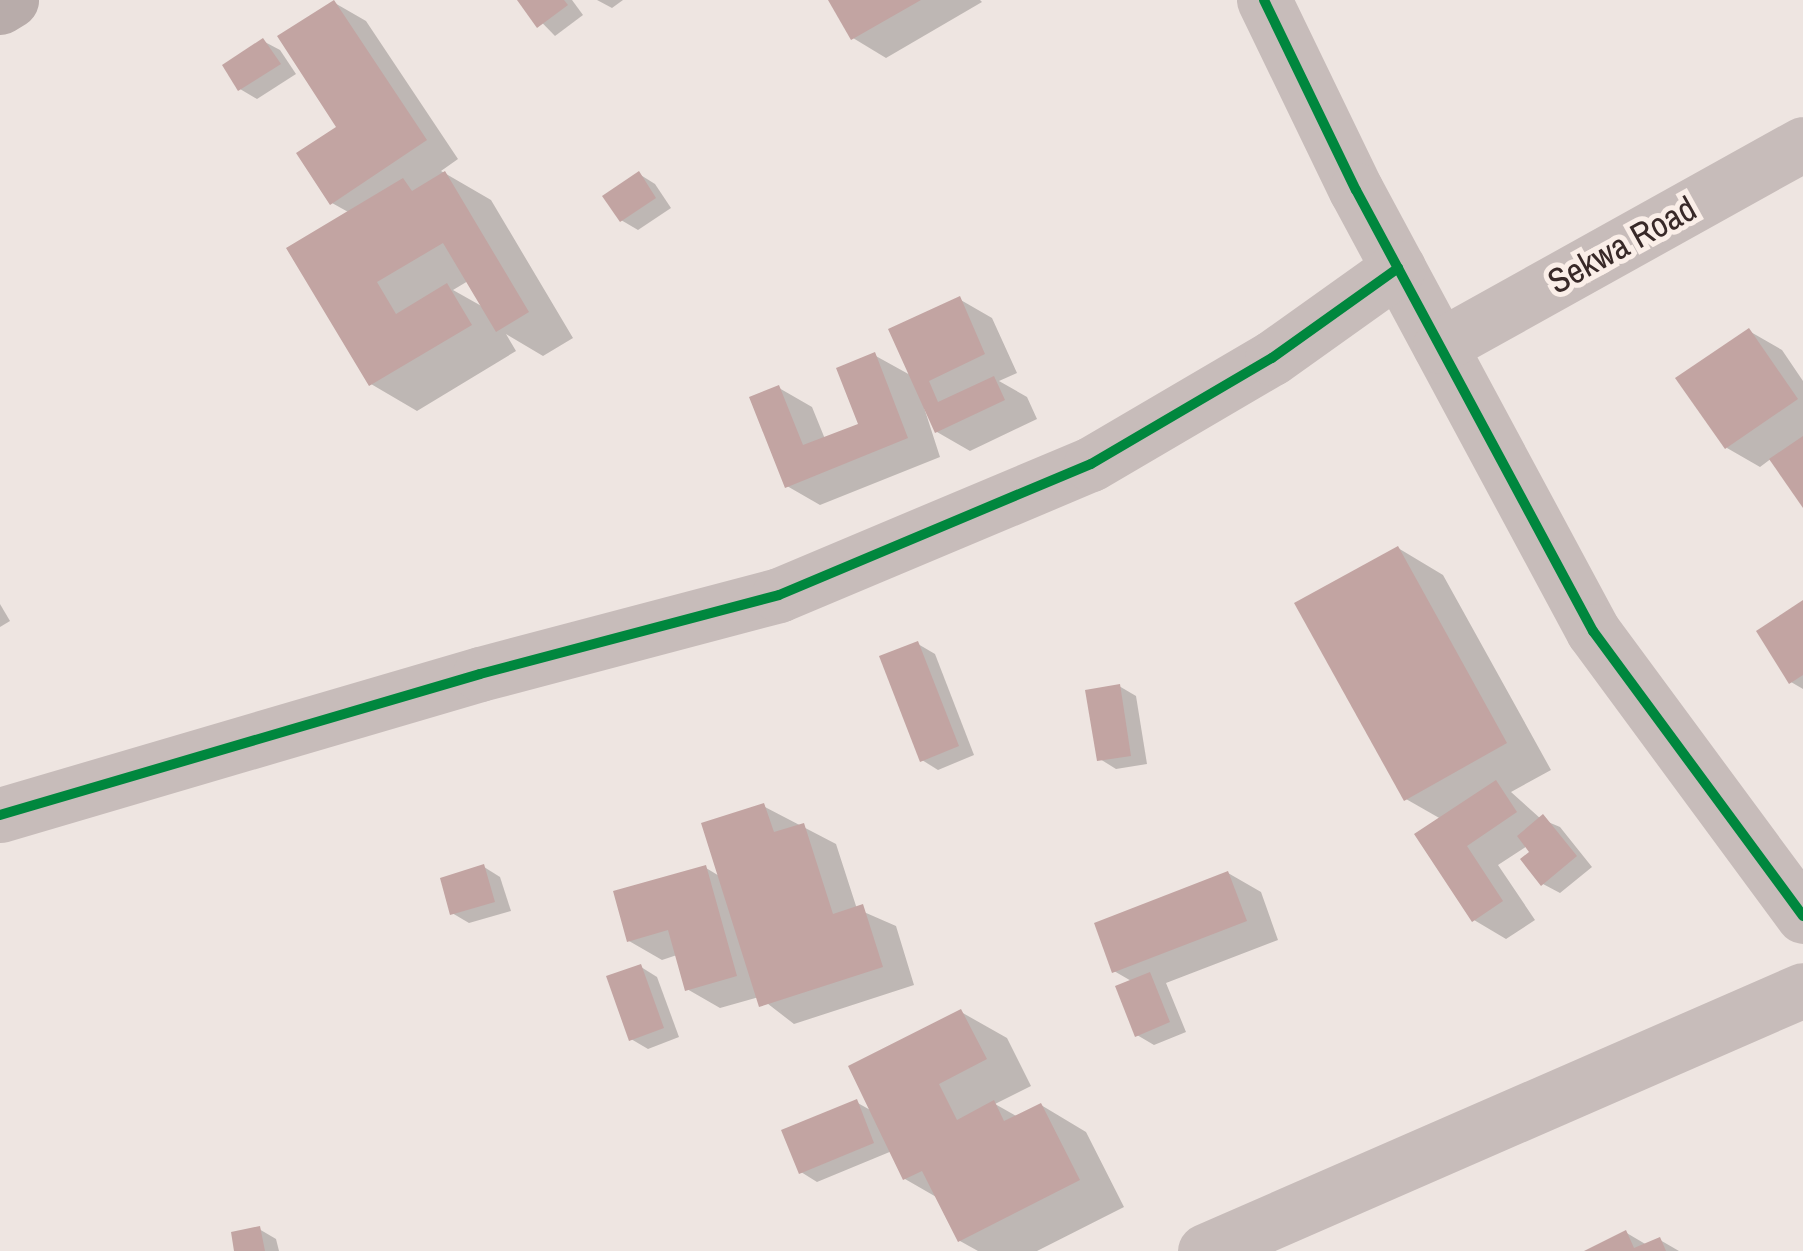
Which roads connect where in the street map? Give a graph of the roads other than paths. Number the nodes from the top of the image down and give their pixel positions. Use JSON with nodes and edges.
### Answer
{"nodes":[{"id":1,"x":11,"y":0,"type":"edge"},
{"id":2,"x":1264,"y":0,"type":"edge"},
{"id":3,"x":0,"y":7,"type":"edge"},
{"id":4,"x":1803,"y":144,"type":"edge"},
{"id":5,"x":1398,"y":268,"type":"junction"},
{"id":6,"x":1440,"y":346,"type":"junction"},
{"id":7,"x":0,"y":814,"type":"edge"},
{"id":8,"x":1803,"y":916,"type":"edge"},
{"id":9,"x":1803,"y":990,"type":"edge"},
{"id":10,"x":1205,"y":1251,"type":"edge"}],
"edges":[{"from":1,"to":3,"type":"main road"},
{"from":2,"to":5,"type":"street"},
{"from":4,"to":6,"type":"street","name":"Sekwa Road"},
{"from":5,"to":6,"type":"street"},
{"from":5,"to":7,"type":"street"},
{"from":6,"to":8,"type":"street"},
{"from":9,"to":10,"type":"street"}]}
